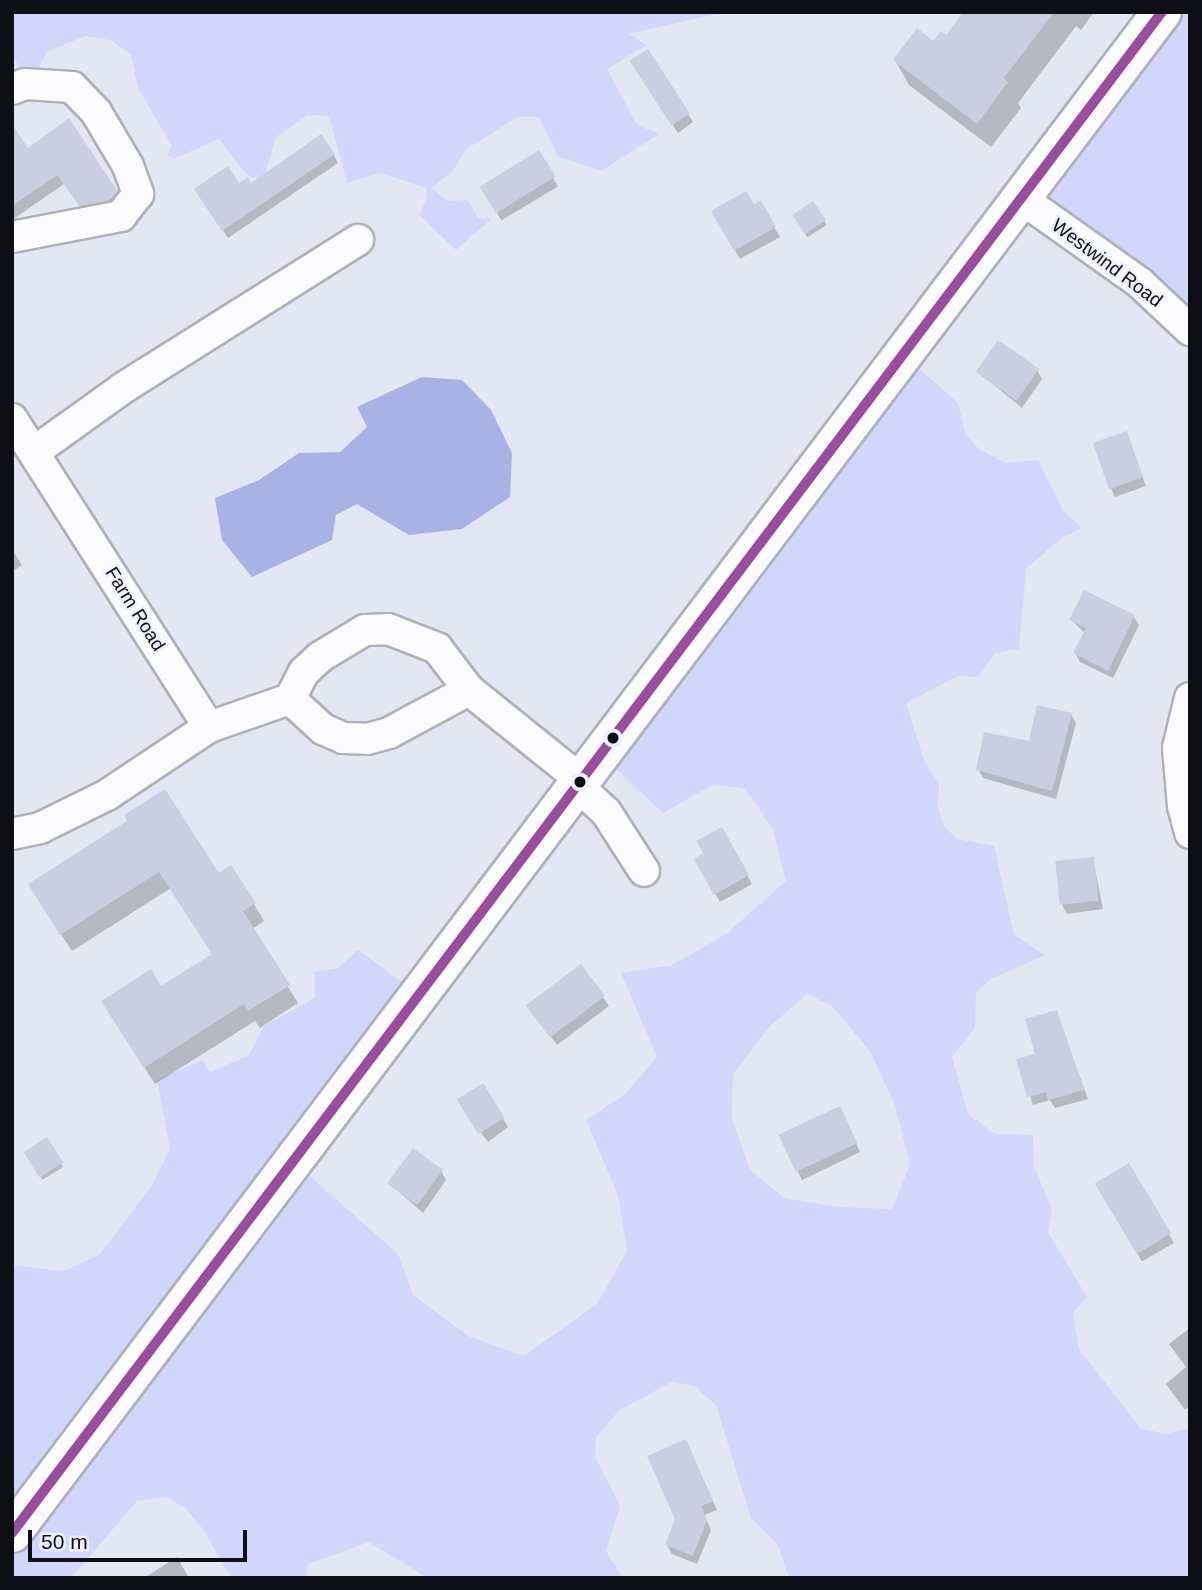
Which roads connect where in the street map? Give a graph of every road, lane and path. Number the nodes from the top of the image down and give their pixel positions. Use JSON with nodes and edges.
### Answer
{"nodes":[{"id":1,"x":1162,"y":12,"type":"edge"},
{"id":2,"x":12,"y":89,"type":"edge"},
{"id":3,"x":1022,"y":199,"type":"junction"},
{"id":4,"x":12,"y":237,"type":"edge"},
{"id":5,"x":358,"y":240,"type":"dead end"},
{"id":6,"x":1190,"y":330,"type":"edge"},
{"id":7,"x":12,"y":419,"type":"edge"},
{"id":8,"x":34,"y":452,"type":"junction"},
{"id":9,"x":469,"y":690,"type":"junction"},
{"id":10,"x":1190,"y":698,"type":"edge"},
{"id":11,"x":290,"y":699,"type":"junction"},
{"id":12,"x":209,"y":727,"type":"junction"},
{"id":13,"x":580,"y":783,"type":"junction"},
{"id":14,"x":1190,"y":833,"type":"edge"},
{"id":15,"x":12,"y":834,"type":"edge"},
{"id":16,"x":644,"y":871,"type":"dead end"},
{"id":17,"x":12,"y":1533,"type":"edge"}],
"edges":[{"from":1,"to":3,"type":"main road"},
{"from":2,"to":4,"type":"street"},
{"from":3,"to":6,"type":"street","name":"Westwind Road"},
{"from":3,"to":13,"type":"main road"},
{"from":5,"to":8,"type":"street"},
{"from":7,"to":8,"type":"street","name":"Farm Road"},
{"from":8,"to":12,"type":"street","name":"Farm Road"},
{"from":9,"to":11,"type":"street"},
{"from":9,"to":11,"type":"street"},
{"from":9,"to":13,"type":"street"},
{"from":10,"to":14,"type":"street"},
{"from":11,"to":12,"type":"street"},
{"from":12,"to":15,"type":"street"},
{"from":13,"to":16,"type":"street"},
{"from":13,"to":17,"type":"main road"}]}
